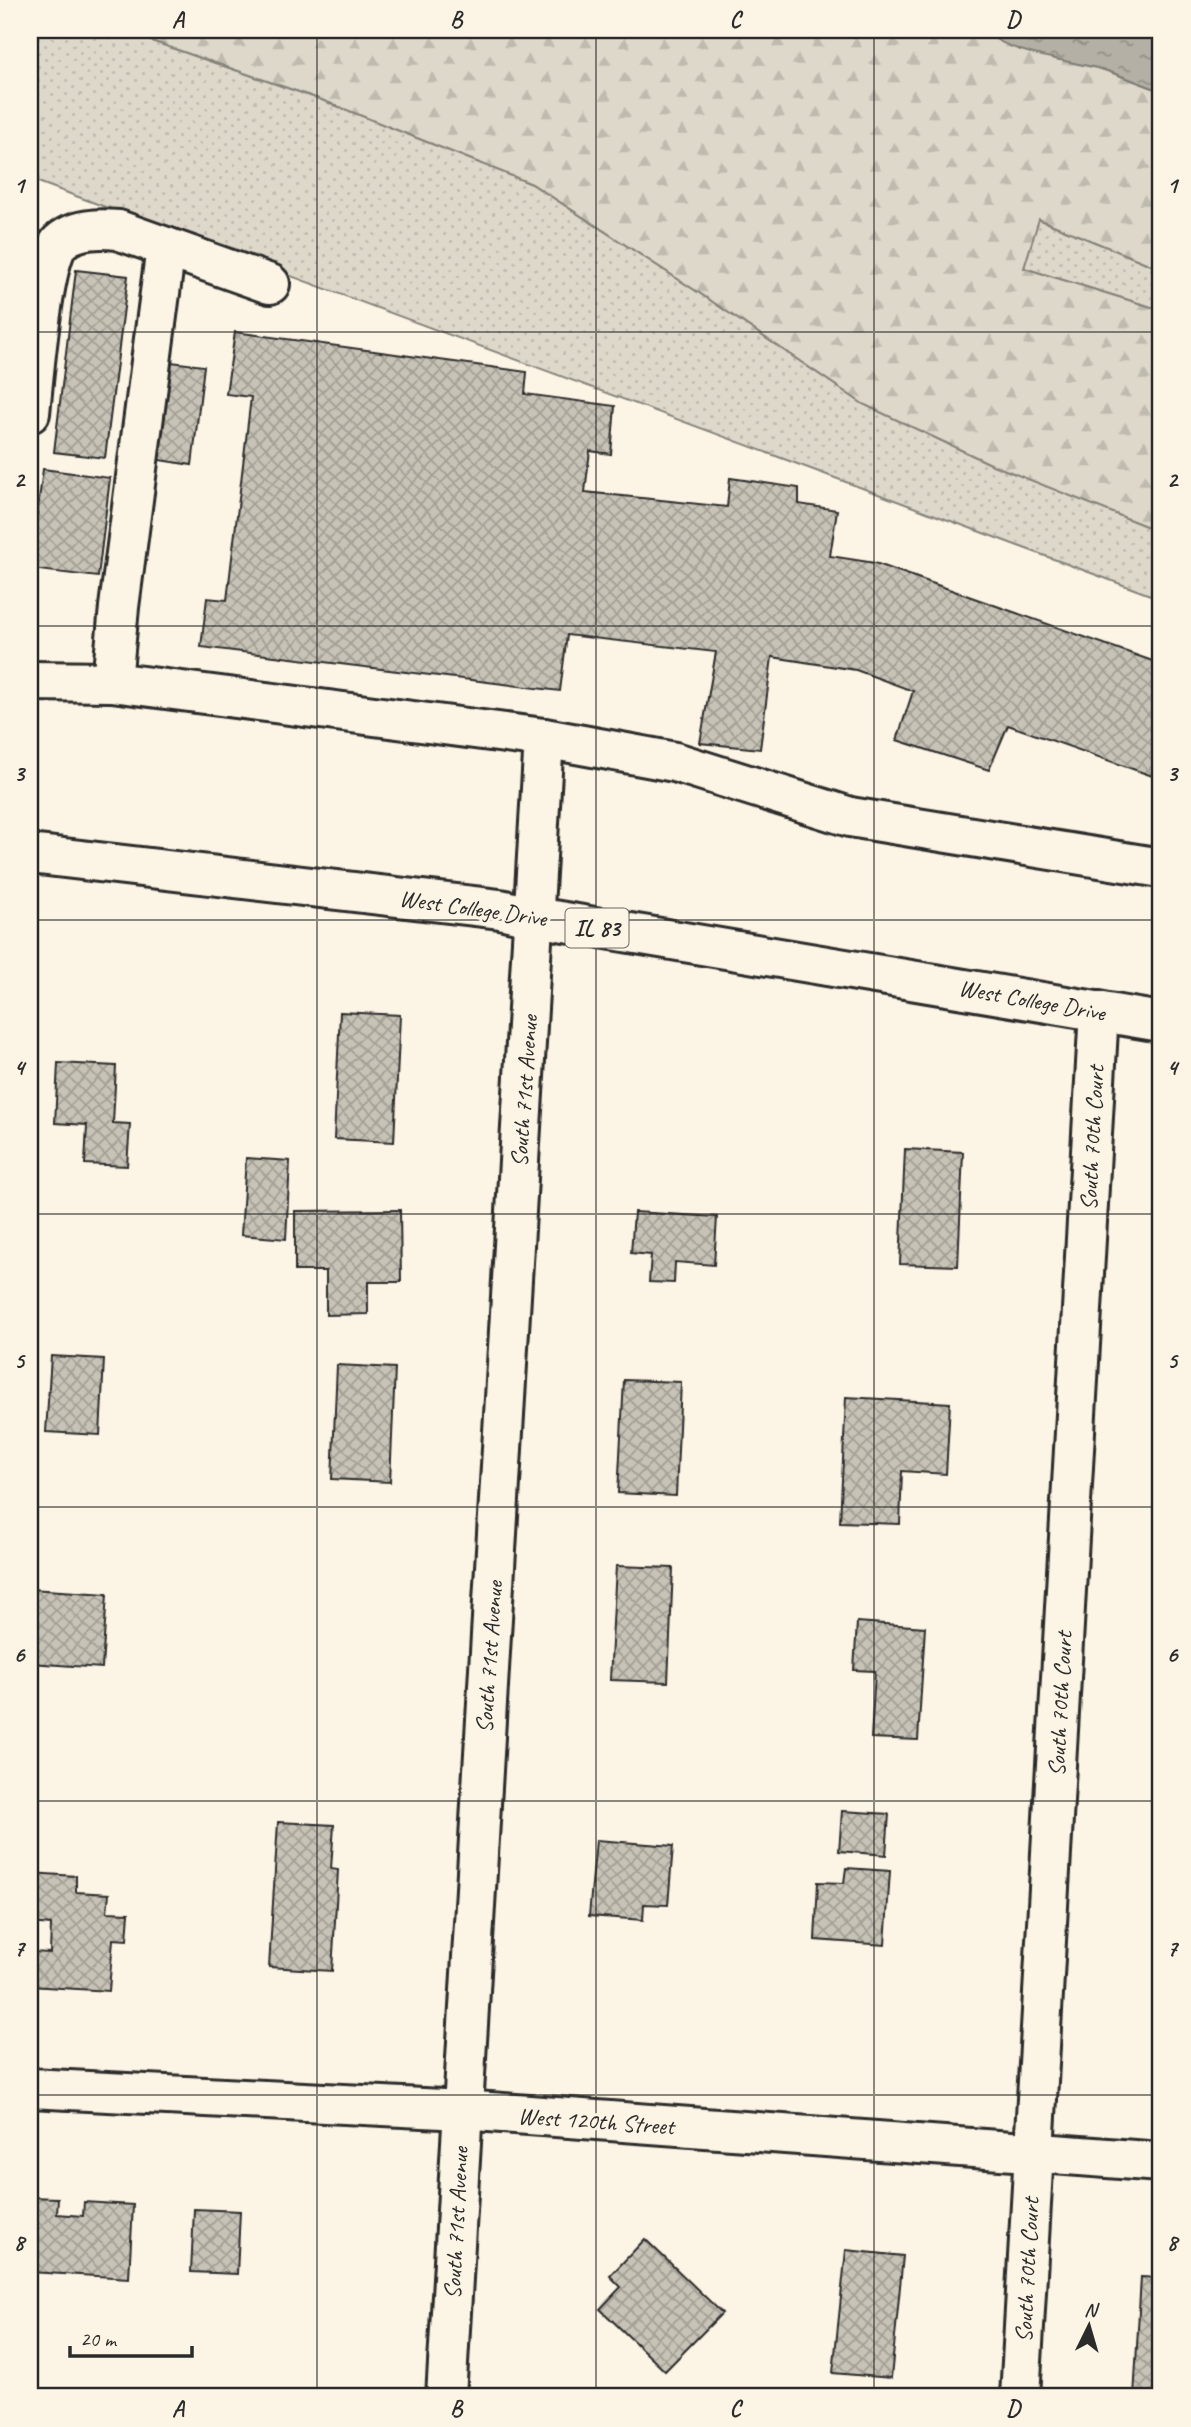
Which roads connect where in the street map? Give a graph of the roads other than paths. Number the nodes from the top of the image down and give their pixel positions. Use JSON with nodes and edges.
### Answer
{"nodes":[{"id":1,"x":166,"y":247,"type":"junction"},
{"id":2,"x":270,"y":284,"type":"dead end"},
{"id":3,"x":30,"y":413,"type":"edge"},
{"id":4,"x":30,"y":681,"type":"edge"},
{"id":5,"x":112,"y":682,"type":"junction"},
{"id":6,"x":544,"y":738,"type":"junction"},
{"id":7,"x":30,"y":854,"type":"edge"},
{"id":8,"x":1161,"y":867,"type":"edge"},
{"id":9,"x":535,"y":917,"type":"junction"},
{"id":10,"x":1099,"y":1011,"type":"junction"},
{"id":11,"x":1161,"y":1023,"type":"edge"},
{"id":12,"x":30,"y":2088,"type":"edge"},
{"id":13,"x":461,"y":2110,"type":"junction"},
{"id":14,"x":1034,"y":2154,"type":"junction"},
{"id":15,"x":1161,"y":2162,"type":"edge"},
{"id":16,"x":446,"y":2397,"type":"edge"},
{"id":17,"x":1020,"y":2397,"type":"edge"}],
"edges":[{"from":1,"to":2,"type":"street"},
{"from":1,"to":3,"type":"street"},
{"from":1,"to":5,"type":"street"},
{"from":4,"to":5,"type":"street"},
{"from":5,"to":6,"type":"street"},
{"from":6,"to":8,"type":"street"},
{"from":6,"to":9,"type":"street","name":"South 71st Avenue"},
{"from":7,"to":9,"type":"street","name":"West College Drive","number":"IL 83"},
{"from":9,"to":10,"type":"street","name":"West College Drive","number":"IL 83"},
{"from":9,"to":13,"type":"street","name":"South 71st Avenue"},
{"from":10,"to":11,"type":"street","name":"West College Drive","number":"IL 83"},
{"from":10,"to":14,"type":"street","name":"South 70th Court"},
{"from":12,"to":13,"type":"street","name":"West 120th Street"},
{"from":13,"to":14,"type":"street","name":"West 120th Street"},
{"from":13,"to":16,"type":"street","name":"South 71st Avenue"},
{"from":14,"to":15,"type":"street","name":"West 120th Street"},
{"from":14,"to":17,"type":"street","name":"South 70th Court"}]}
